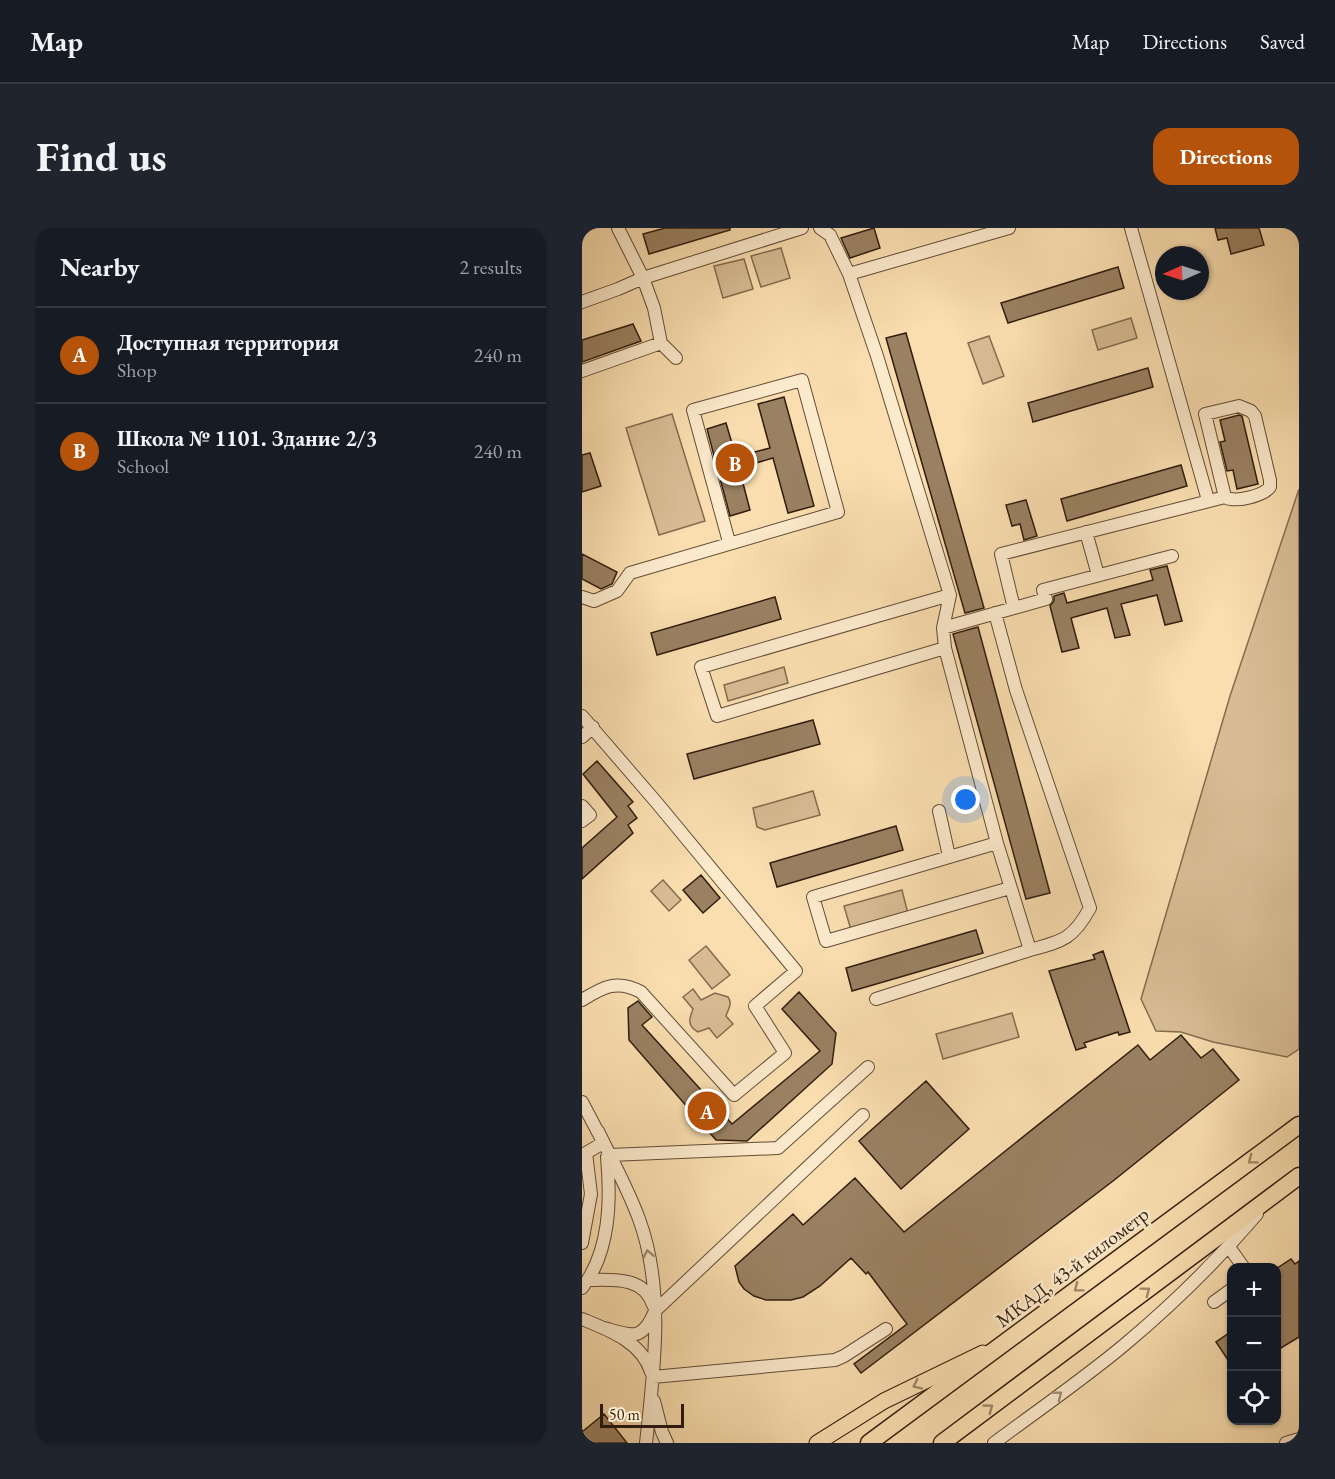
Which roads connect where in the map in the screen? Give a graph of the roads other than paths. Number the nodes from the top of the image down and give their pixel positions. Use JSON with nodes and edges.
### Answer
{"nodes":[{"id":1,"x":618,"y":228,"type":"edge"},
{"id":2,"x":802,"y":228,"type":"edge"},
{"id":3,"x":820,"y":228,"type":"edge"},
{"id":4,"x":1009,"y":228,"type":"edge"},
{"id":5,"x":1131,"y":228,"type":"edge"},
{"id":6,"x":849,"y":274,"type":"junction"},
{"id":7,"x":644,"y":278,"type":"junction"},
{"id":8,"x":582,"y":302,"type":"edge"},
{"id":9,"x":661,"y":343,"type":"junction"},
{"id":10,"x":676,"y":358,"type":"dead end"},
{"id":11,"x":582,"y":370,"type":"edge"},
{"id":12,"x":1205,"y":414,"type":"junction"},
{"id":13,"x":1184,"y":415,"type":"junction"},
{"id":14,"x":1225,"y":497,"type":"junction"},
{"id":15,"x":1208,"y":500,"type":"junction"},
{"id":16,"x":1086,"y":532,"type":"junction"},
{"id":17,"x":729,"y":542,"type":"junction"},
{"id":18,"x":1172,"y":556,"type":"dead end"},
{"id":19,"x":1098,"y":575,"type":"junction"},
{"id":20,"x":950,"y":595,"type":"junction"},
{"id":21,"x":582,"y":597,"type":"edge"},
{"id":22,"x":1014,"y":608,"type":"junction"},
{"id":23,"x":995,"y":613,"type":"junction"},
{"id":24,"x":943,"y":628,"type":"junction"},
{"id":25,"x":945,"y":648,"type":"junction"},
{"id":26,"x":582,"y":716,"type":"edge"},
{"id":27,"x":593,"y":728,"type":"junction"},
{"id":28,"x":582,"y":737,"type":"edge"},
{"id":29,"x":582,"y":806,"type":"edge"},
{"id":30,"x":939,"y":811,"type":"dead end"},
{"id":31,"x":582,"y":821,"type":"edge"},
{"id":32,"x":997,"y":843,"type":"junction"},
{"id":33,"x":949,"y":856,"type":"junction"},
{"id":34,"x":1010,"y":888,"type":"junction"},
{"id":35,"x":1030,"y":950,"type":"junction"},
{"id":36,"x":876,"y":999,"type":"dead end"},
{"id":37,"x":582,"y":1000,"type":"edge"},
{"id":38,"x":868,"y":1067,"type":"dead end"},
{"id":39,"x":582,"y":1102,"type":"edge"},
{"id":40,"x":863,"y":1115,"type":"dead end"},
{"id":41,"x":1299,"y":1125,"type":"edge"},
{"id":42,"x":598,"y":1131,"type":"junction"},
{"id":43,"x":603,"y":1143,"type":"junction"},
{"id":44,"x":584,"y":1154,"type":"edge"},
{"id":45,"x":610,"y":1155,"type":"junction"},
{"id":46,"x":1299,"y":1176,"type":"edge"},
{"id":47,"x":1284,"y":1190,"type":"edge"},
{"id":48,"x":582,"y":1244,"type":"edge"},
{"id":49,"x":1229,"y":1247,"type":"junction"},
{"id":50,"x":1240,"y":1263,"type":"edge"},
{"id":51,"x":585,"y":1284,"type":"edge"},
{"id":52,"x":1227,"y":1293,"type":"edge"},
{"id":53,"x":1214,"y":1302,"type":"dead end"},
{"id":54,"x":655,"y":1311,"type":"junction"},
{"id":55,"x":582,"y":1319,"type":"edge"},
{"id":56,"x":604,"y":1328,"type":"junction"},
{"id":57,"x":886,"y":1329,"type":"dead end"},
{"id":58,"x":1007,"y":1341,"type":"junction"},
{"id":59,"x":653,"y":1377,"type":"junction"},
{"id":60,"x":1299,"y":1439,"type":"edge"},
{"id":61,"x":646,"y":1443,"type":"edge"},
{"id":62,"x":667,"y":1443,"type":"edge"},
{"id":63,"x":817,"y":1443,"type":"edge"},
{"id":64,"x":869,"y":1443,"type":"edge"},
{"id":65,"x":942,"y":1443,"type":"edge"},
{"id":66,"x":994,"y":1443,"type":"edge"},
{"id":67,"x":1286,"y":1443,"type":"edge"}],
"edges":[{"from":1,"to":7,"type":"street"},
{"from":2,"to":7,"type":"street"},
{"from":3,"to":6,"type":"street"},
{"from":4,"to":6,"type":"street"},
{"from":5,"to":13,"type":"street"},
{"from":6,"to":20,"type":"street"},
{"from":7,"to":8,"type":"street"},
{"from":7,"to":9,"type":"street"},
{"from":9,"to":10,"type":"street"},
{"from":9,"to":11,"type":"street"},
{"from":12,"to":13,"type":"street"},
{"from":12,"to":14,"type":"street"},
{"from":12,"to":14,"type":"street"},
{"from":13,"to":15,"type":"street"},
{"from":14,"to":15,"type":"street"},
{"from":15,"to":16,"type":"street"},
{"from":16,"to":19,"type":"street"},
{"from":16,"to":22,"type":"street"},
{"from":17,"to":17,"type":"street"},
{"from":17,"to":21,"type":"street"},
{"from":18,"to":19,"type":"street"},
{"from":19,"to":22,"type":"street"},
{"from":20,"to":24,"type":"street"},
{"from":20,"to":25,"type":"street"},
{"from":22,"to":23,"type":"street"},
{"from":23,"to":24,"type":"street"},
{"from":23,"to":35,"type":"street"},
{"from":24,"to":25,"type":"street"},
{"from":25,"to":32,"type":"street"},
{"from":26,"to":27,"type":"street"},
{"from":27,"to":28,"type":"street"},
{"from":27,"to":37,"type":"street"},
{"from":29,"to":31,"type":"street"},
{"from":30,"to":33,"type":"street"},
{"from":32,"to":33,"type":"street"},
{"from":32,"to":34,"type":"street"},
{"from":33,"to":34,"type":"street"},
{"from":34,"to":35,"type":"street"},
{"from":35,"to":36,"type":"street"},
{"from":38,"to":45,"type":"street"},
{"from":39,"to":42,"type":"street"},
{"from":40,"to":54,"type":"street"},
{"from":41,"to":58,"type":"highway","name":"МКАД, 43-й километр","one_way":true},
{"from":42,"to":43,"type":"street"},
{"from":42,"to":45,"type":"street"},
{"from":43,"to":44,"type":"street"},
{"from":43,"to":51,"type":"street"},
{"from":44,"to":48,"type":"street"},
{"from":54,"to":45,"type":"street","one_way":true},
{"from":46,"to":47,"type":"highway"},
{"from":47,"to":49,"type":"street"},
{"from":65,"to":47,"type":"highway","one_way":true},
{"from":49,"to":50,"type":"street"},
{"from":66,"to":49,"type":"street","one_way":true},
{"from":51,"to":54,"type":"street"},
{"from":52,"to":53,"type":"street"},
{"from":54,"to":56,"type":"street"},
{"from":54,"to":59,"type":"street"},
{"from":55,"to":56,"type":"street"},
{"from":56,"to":59,"type":"street"},
{"from":57,"to":59,"type":"street"},
{"from":58,"to":63,"type":"main road","one_way":true},
{"from":58,"to":64,"type":"highway","name":"МКАД, 43-й километр"},
{"from":59,"to":61,"type":"street"},
{"from":59,"to":62,"type":"street"},
{"from":60,"to":67,"type":"street"}]}
